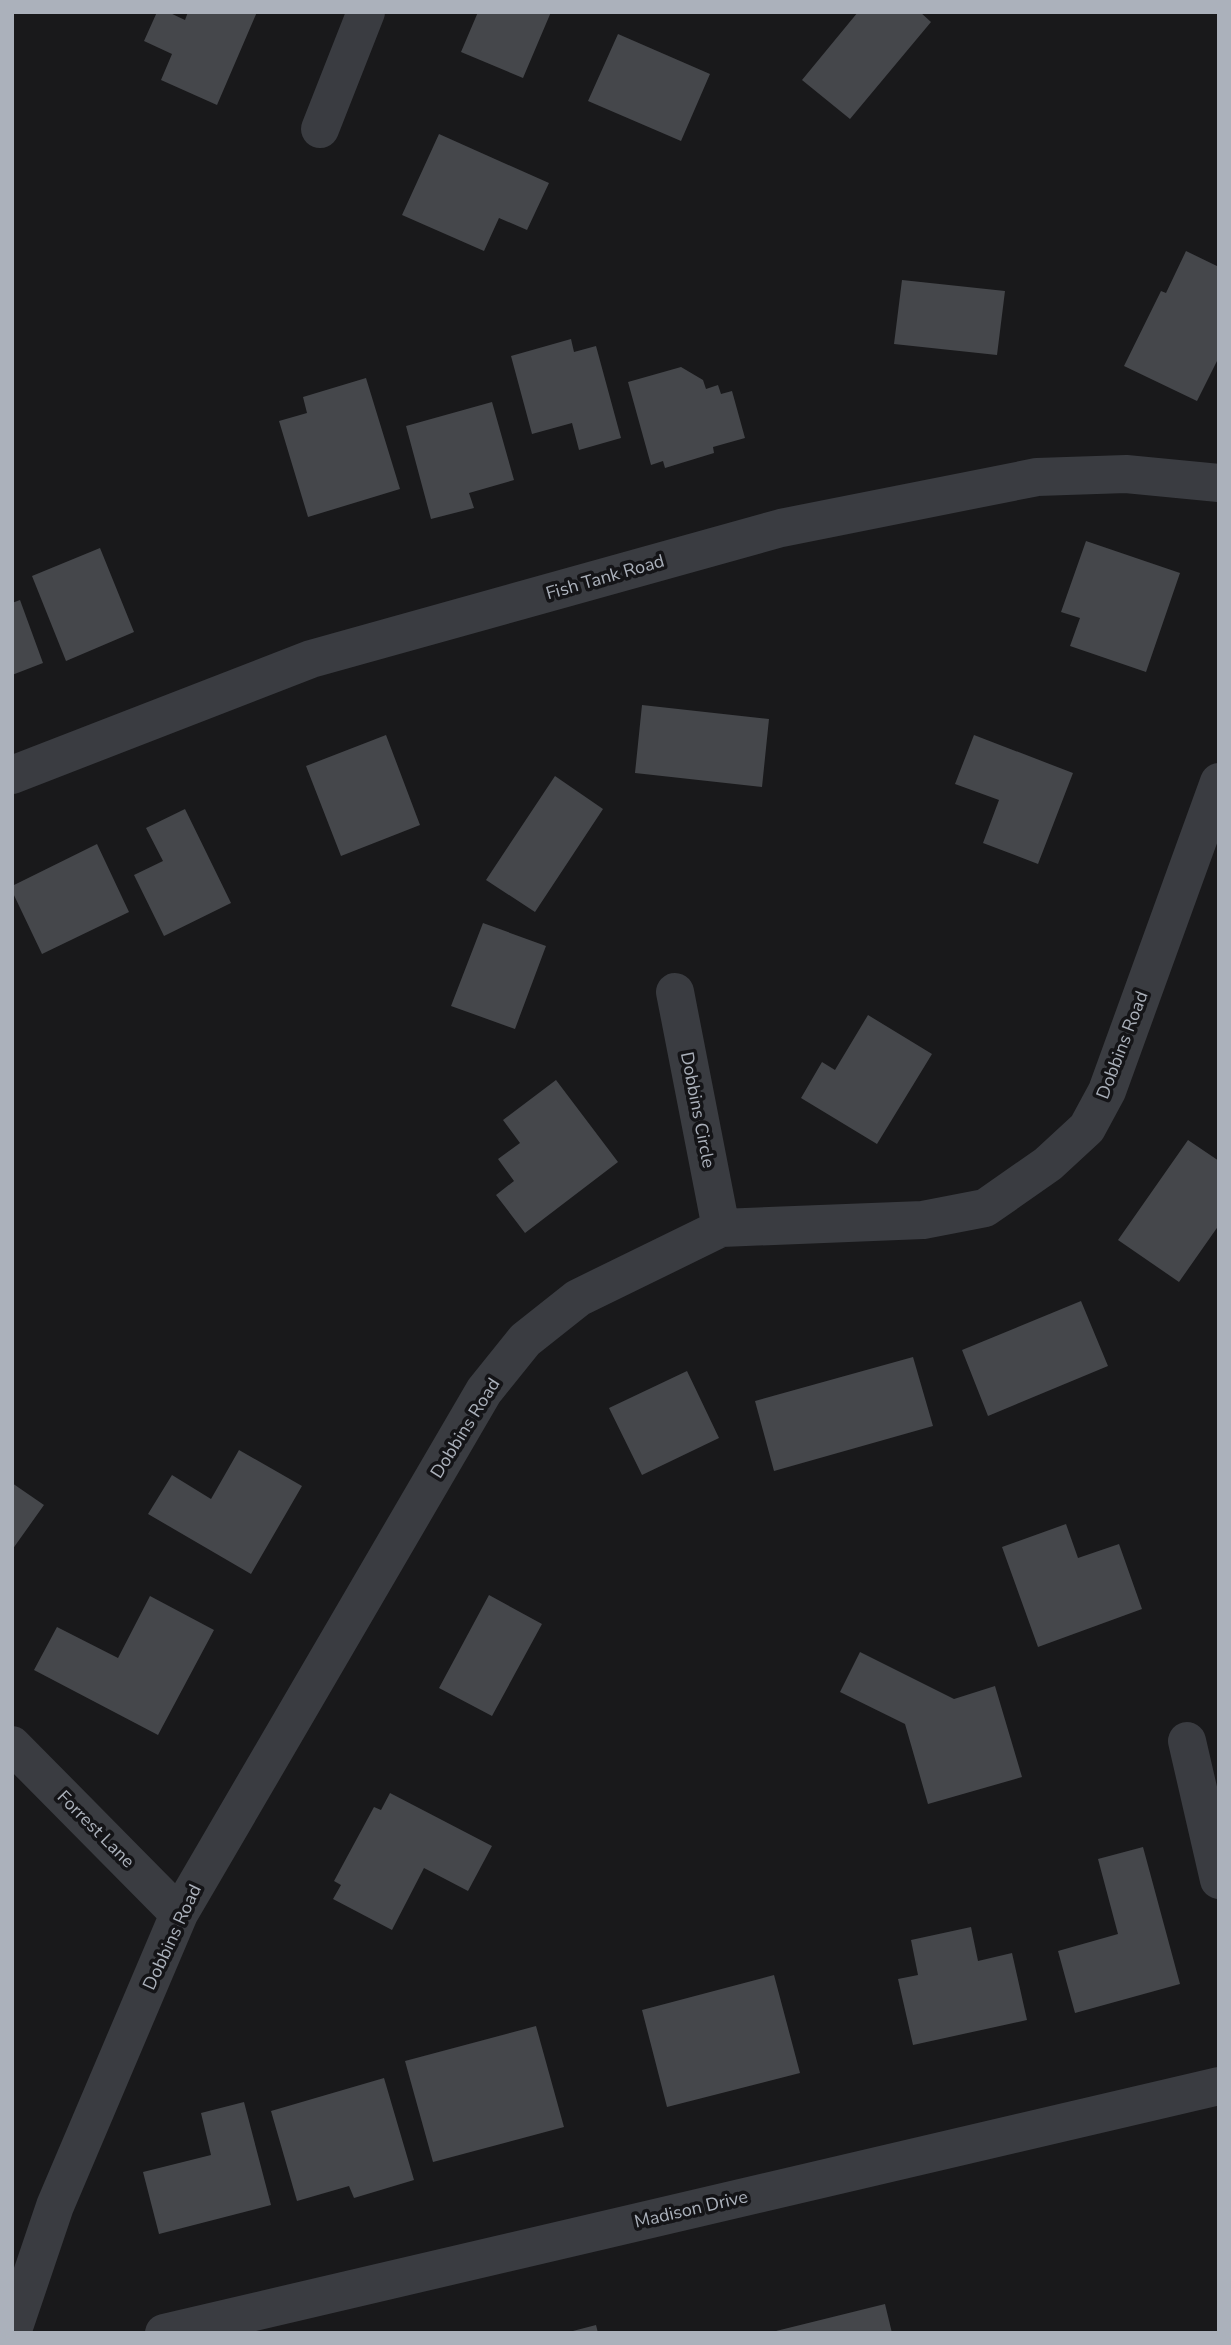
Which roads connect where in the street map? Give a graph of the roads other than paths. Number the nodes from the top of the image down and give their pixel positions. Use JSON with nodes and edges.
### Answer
{"nodes":[{"id":1,"x":366,"y":12,"type":"edge"},
{"id":2,"x":320,"y":129,"type":"dead end"},
{"id":3,"x":1219,"y":483,"type":"edge"},
{"id":4,"x":12,"y":775,"type":"edge"},
{"id":5,"x":1219,"y":782,"type":"edge"},
{"id":6,"x":1207,"y":850,"type":"edge"},
{"id":7,"x":675,"y":992,"type":"dead end"},
{"id":8,"x":721,"y":1228,"type":"junction"},
{"id":9,"x":1187,"y":1741,"type":"dead end"},
{"id":10,"x":12,"y":1745,"type":"edge"},
{"id":11,"x":1219,"y":1880,"type":"edge"},
{"id":12,"x":179,"y":1914,"type":"junction"},
{"id":13,"x":1219,"y":2085,"type":"edge"},
{"id":14,"x":12,"y":2333,"type":"edge"},
{"id":15,"x":164,"y":2333,"type":"edge"}],
"edges":[{"from":1,"to":2,"type":"street"},
{"from":3,"to":4,"type":"street","name":"Fish Tank Road"},
{"from":5,"to":6,"type":"street","name":"Dobbins Road"},
{"from":6,"to":8,"type":"street","name":"Dobbins Road"},
{"from":7,"to":8,"type":"street","name":"Dobbins Circle"},
{"from":8,"to":12,"type":"street","name":"Dobbins Road"},
{"from":9,"to":11,"type":"street"},
{"from":10,"to":12,"type":"street","name":"Forrest Lane"},
{"from":12,"to":14,"type":"street","name":"Dobbins Road"},
{"from":13,"to":15,"type":"street","name":"Madison Drive"}]}
